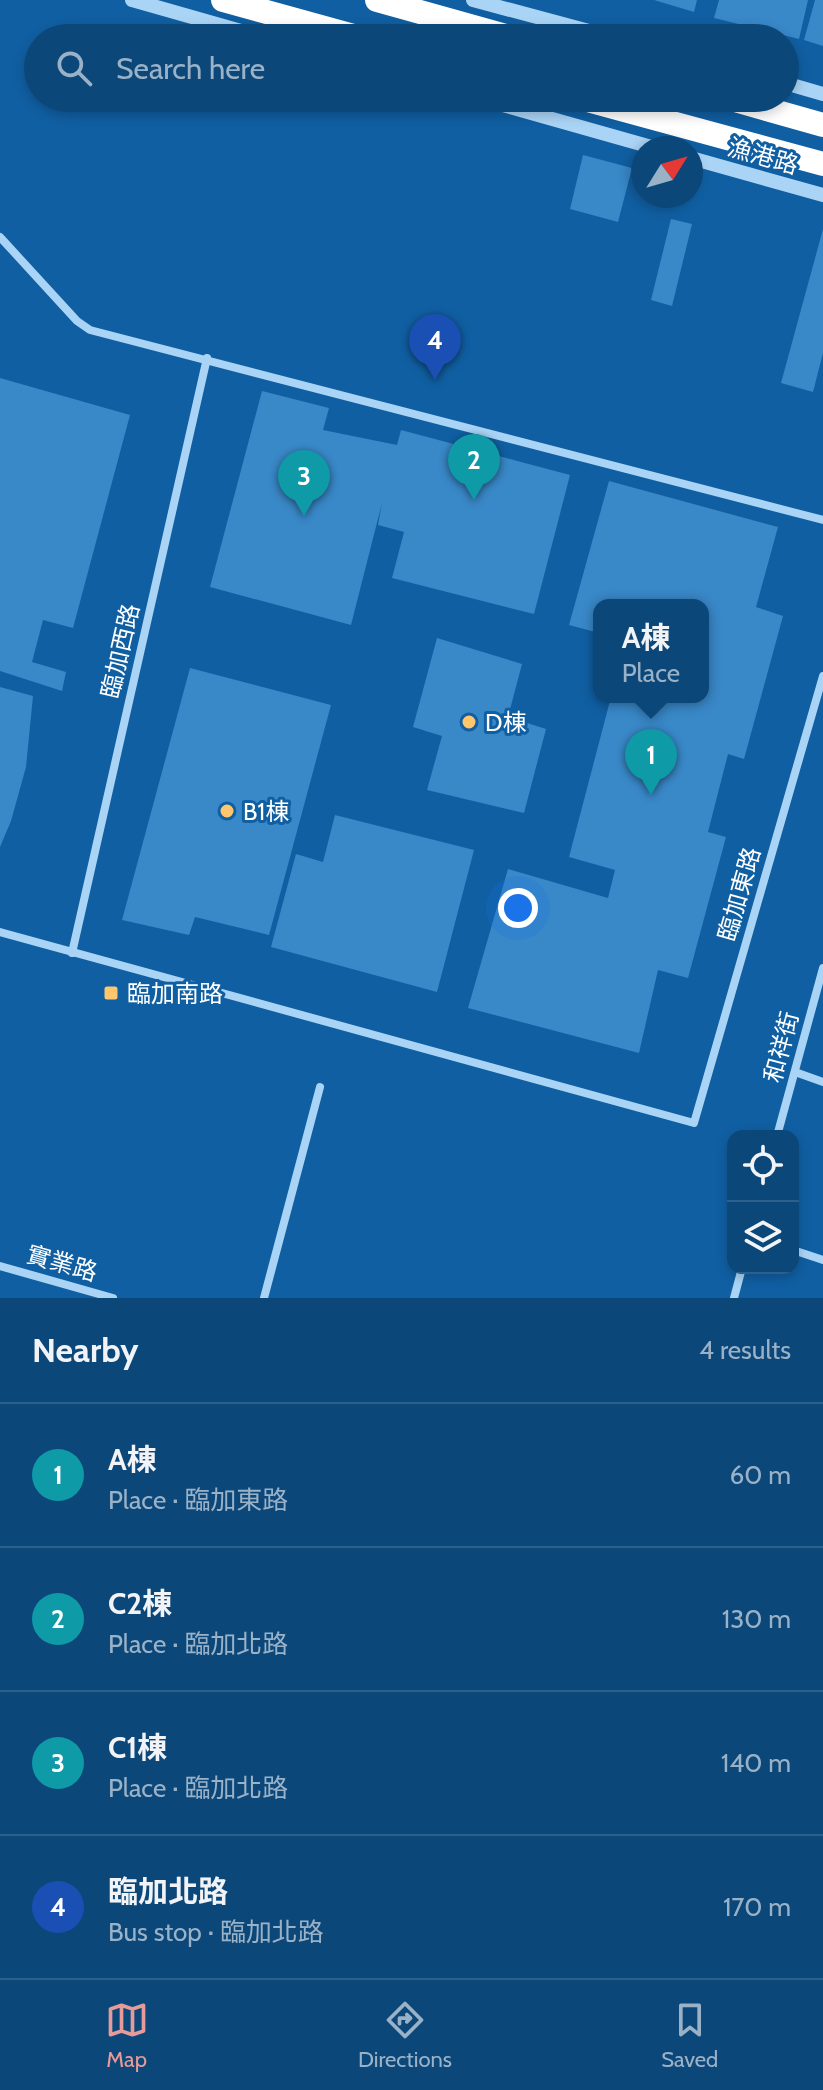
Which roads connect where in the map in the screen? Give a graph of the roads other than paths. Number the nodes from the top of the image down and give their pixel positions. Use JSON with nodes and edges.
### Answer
{"nodes":[{"id":1,"x":132,"y":0,"type":"edge"},
{"id":2,"x":223,"y":0,"type":"edge"},
{"id":3,"x":377,"y":0,"type":"edge"},
{"id":4,"x":473,"y":0,"type":"edge"},
{"id":5,"x":217,"y":24,"type":"edge"},
{"id":6,"x":310,"y":24,"type":"edge"},
{"id":7,"x":463,"y":24,"type":"edge"},
{"id":8,"x":563,"y":24,"type":"edge"},
{"id":9,"x":799,"y":87,"type":"edge"},
{"id":10,"x":823,"y":94,"type":"edge"},
{"id":11,"x":528,"y":112,"type":"edge"},
{"id":12,"x":632,"y":112,"type":"edge"},
{"id":13,"x":777,"y":112,"type":"edge"},
{"id":14,"x":823,"y":125,"type":"edge"},
{"id":15,"x":631,"y":141,"type":"edge"},
{"id":16,"x":703,"y":161,"type":"edge"},
{"id":17,"x":823,"y":164,"type":"edge"},
{"id":18,"x":823,"y":195,"type":"edge"},
{"id":19,"x":0,"y":237,"type":"edge"},
{"id":20,"x":207,"y":358,"type":"junction"},
{"id":21,"x":823,"y":520,"type":"edge"},
{"id":22,"x":823,"y":676,"type":"edge"},
{"id":23,"x":0,"y":932,"type":"edge"},
{"id":24,"x":72,"y":953,"type":"junction"},
{"id":25,"x":823,"y":968,"type":"edge"},
{"id":26,"x":795,"y":1072,"type":"junction"},
{"id":27,"x":823,"y":1082,"type":"edge"},
{"id":28,"x":320,"y":1087,"type":"dead end"},
{"id":29,"x":779,"y":1130,"type":"edge"},
{"id":30,"x":799,"y":1252,"type":"edge"},
{"id":31,"x":823,"y":1260,"type":"edge"},
{"id":32,"x":0,"y":1266,"type":"edge"},
{"id":33,"x":740,"y":1274,"type":"edge"},
{"id":34,"x":113,"y":1298,"type":"edge"},
{"id":35,"x":264,"y":1298,"type":"edge"},
{"id":36,"x":734,"y":1298,"type":"edge"}],
"edges":[{"from":1,"to":5,"type":"street"},
{"from":2,"to":6,"type":"highway"},
{"from":3,"to":7,"type":"highway"},
{"from":4,"to":8,"type":"street"},
{"from":9,"to":10,"type":"street"},
{"from":11,"to":15,"type":"street"},
{"from":12,"to":17,"type":"highway"},
{"from":13,"to":14,"type":"highway"},
{"from":16,"to":18,"type":"street","name":"漁港路"},
{"from":19,"to":20,"type":"street"},
{"from":20,"to":21,"type":"street"},
{"from":20,"to":24,"type":"street","name":"臨加西路"},
{"from":22,"to":24,"type":"street","name":"臨加東路"},
{"from":23,"to":24,"type":"street"},
{"from":25,"to":26,"type":"street","name":"和祥街"},
{"from":26,"to":27,"type":"street"},
{"from":26,"to":29,"type":"street","name":"和祥街"},
{"from":28,"to":35,"type":"street"},
{"from":30,"to":31,"type":"street"},
{"from":32,"to":34,"type":"street","name":"實業路"},
{"from":33,"to":36,"type":"street"}]}
